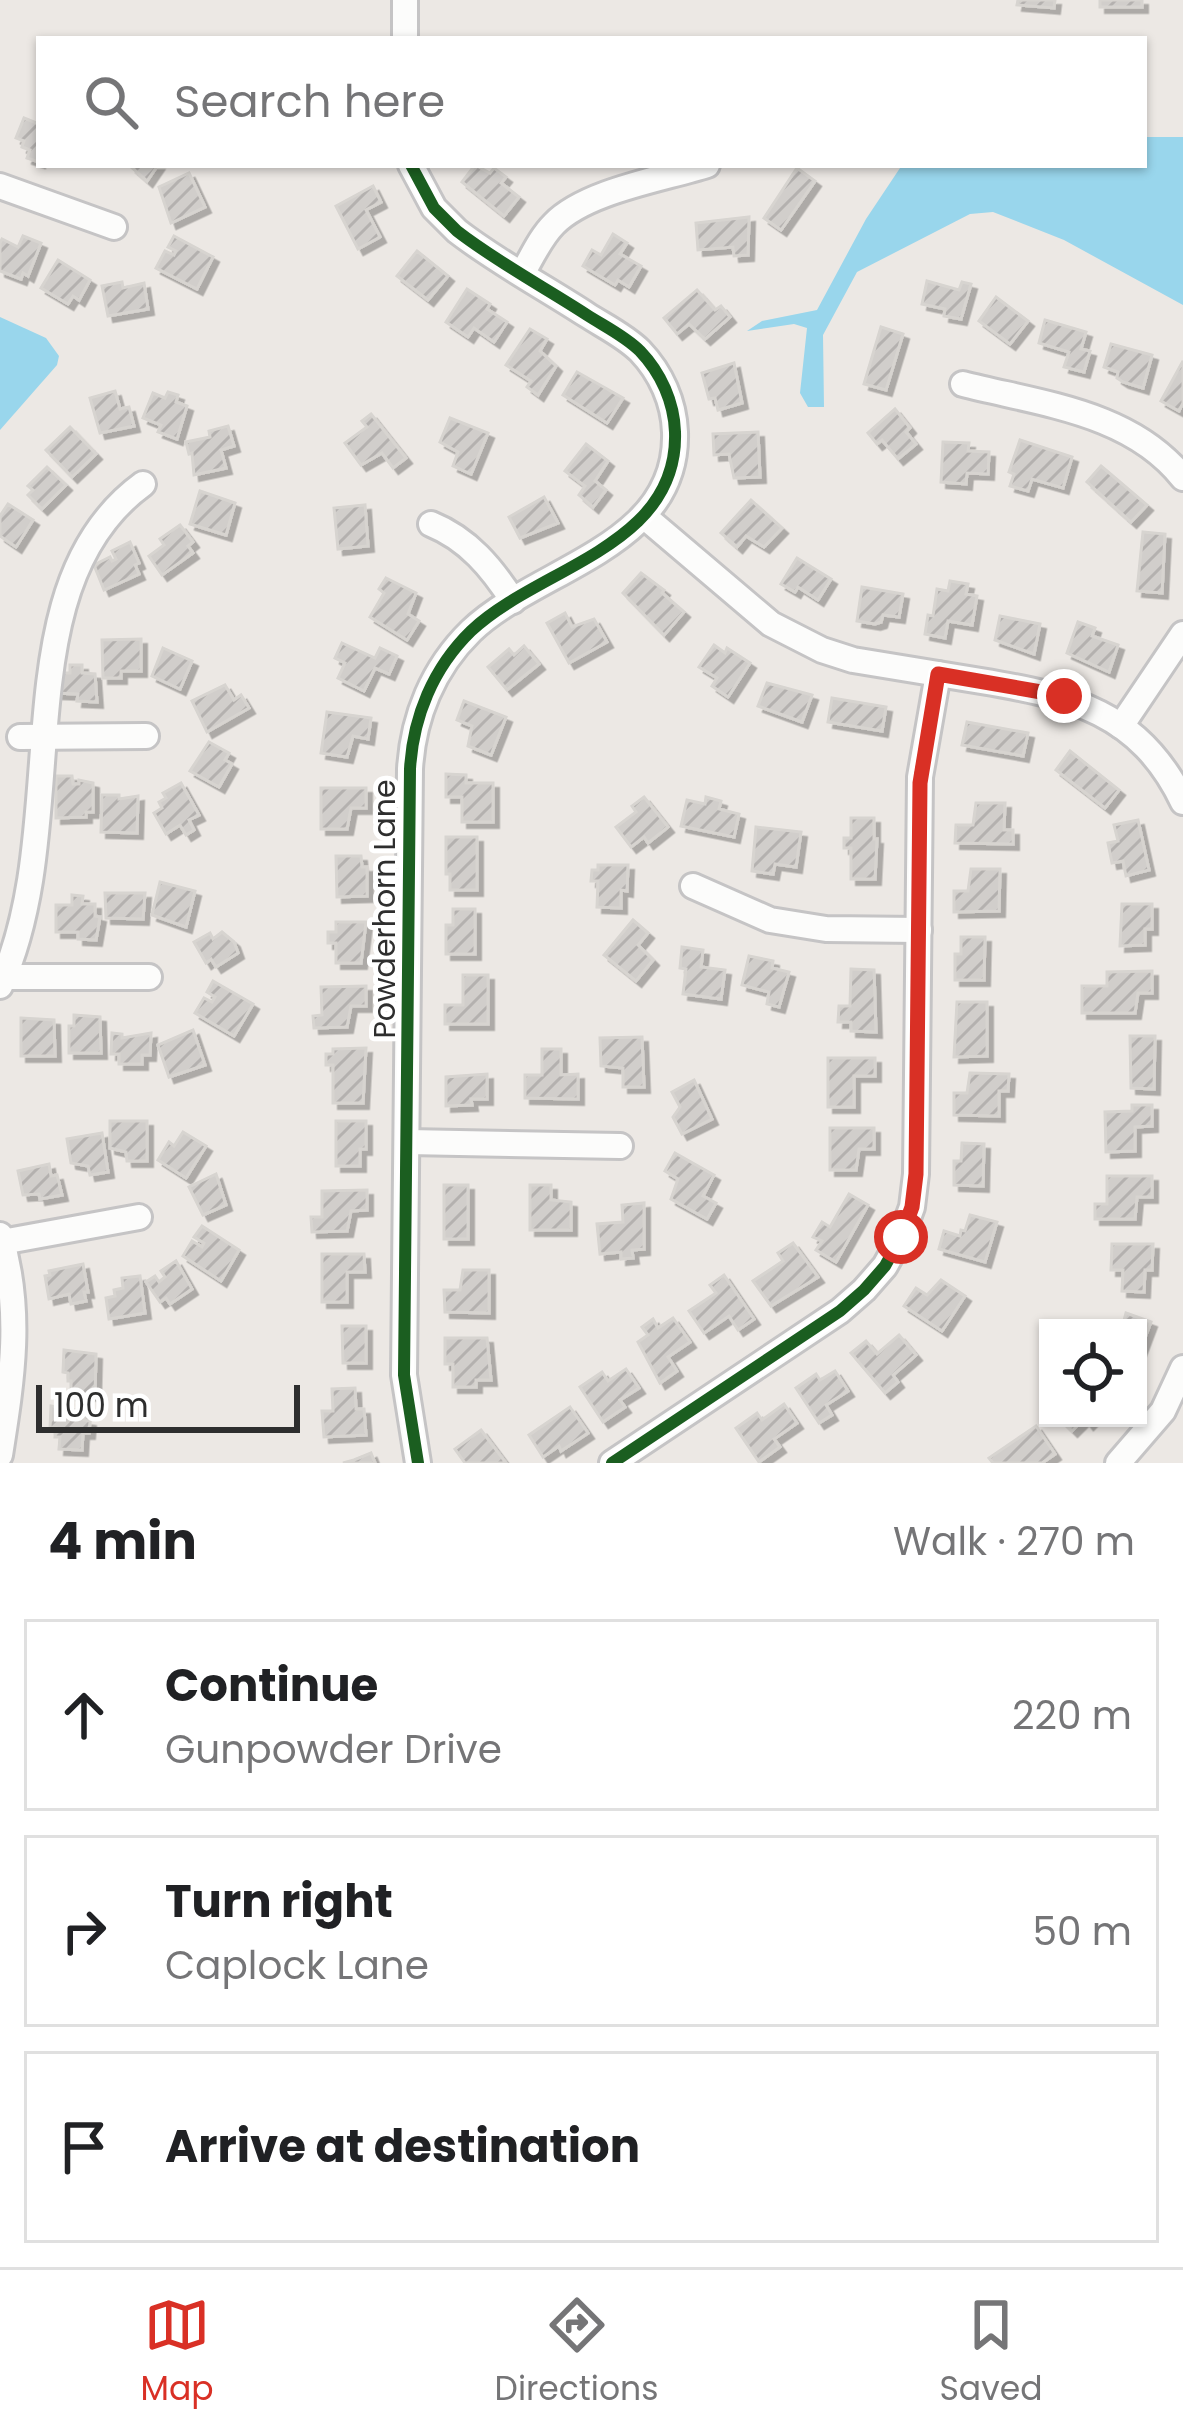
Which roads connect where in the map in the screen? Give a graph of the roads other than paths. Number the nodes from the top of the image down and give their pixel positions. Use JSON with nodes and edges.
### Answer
{"nodes":[{"id":1,"x":405,"y":0,"type":"edge"},
{"id":2,"x":405,"y":36,"type":"edge"},
{"id":3,"x":412,"y":168,"type":"edge"},
{"id":4,"x":697,"y":168,"type":"edge"},
{"id":5,"x":0,"y":186,"type":"edge"},
{"id":6,"x":114,"y":227,"type":"dead end"},
{"id":7,"x":522,"y":274,"type":"junction"},
{"id":8,"x":963,"y":383,"type":"dead end"},
{"id":9,"x":1183,"y":478,"type":"edge"},
{"id":10,"x":143,"y":484,"type":"dead end"},
{"id":11,"x":645,"y":517,"type":"junction"},
{"id":12,"x":431,"y":524,"type":"dead end"},
{"id":13,"x":52,"y":564,"type":"dead end"},
{"id":14,"x":513,"y":601,"type":"junction"},
{"id":15,"x":1183,"y":634,"type":"edge"},
{"id":16,"x":938,"y":674,"type":"junction"},
{"id":17,"x":19,"y":704,"type":"dead end"},
{"id":18,"x":1121,"y":726,"type":"junction"},
{"id":19,"x":146,"y":736,"type":"dead end"},
{"id":20,"x":20,"y":737,"type":"junction"},
{"id":21,"x":1183,"y":802,"type":"edge"},
{"id":22,"x":693,"y":886,"type":"dead end"},
{"id":23,"x":919,"y":930,"type":"junction"},
{"id":24,"x":149,"y":976,"type":"dead end"},
{"id":25,"x":2,"y":982,"type":"edge"},
{"id":26,"x":408,"y":1142,"type":"junction"},
{"id":27,"x":620,"y":1146,"type":"dead end"},
{"id":28,"x":139,"y":1217,"type":"dead end"},
{"id":29,"x":1,"y":1238,"type":"edge"},
{"id":30,"x":1183,"y":1368,"type":"edge"},
{"id":31,"x":0,"y":1455,"type":"edge"},
{"id":32,"x":614,"y":1462,"type":"edge"},
{"id":33,"x":418,"y":1463,"type":"edge"},
{"id":34,"x":1118,"y":1463,"type":"edge"}],
"edges":[{"from":1,"to":2,"type":"street"},
{"from":3,"to":7,"type":"street","name":"Powderhorn Lane"},
{"from":4,"to":7,"type":"street"},
{"from":5,"to":6,"type":"street"},
{"from":7,"to":11,"type":"street","name":"Powderhorn Lane"},
{"from":8,"to":9,"type":"street"},
{"from":10,"to":13,"type":"street"},
{"from":11,"to":14,"type":"street","name":"Powderhorn Lane"},
{"from":11,"to":16,"type":"street"},
{"from":12,"to":14,"type":"street"},
{"from":14,"to":26,"type":"street","name":"Powderhorn Lane"},
{"from":15,"to":18,"type":"street"},
{"from":16,"to":18,"type":"street"},
{"from":16,"to":23,"type":"street"},
{"from":17,"to":20,"type":"street"},
{"from":18,"to":21,"type":"street"},
{"from":19,"to":20,"type":"street"},
{"from":20,"to":25,"type":"street"},
{"from":22,"to":23,"type":"street"},
{"from":23,"to":32,"type":"street"},
{"from":24,"to":25,"type":"street"},
{"from":26,"to":27,"type":"street"},
{"from":26,"to":33,"type":"street","name":"Powderhorn Lane"},
{"from":28,"to":29,"type":"street"},
{"from":29,"to":31,"type":"street"},
{"from":30,"to":34,"type":"street"}]}
